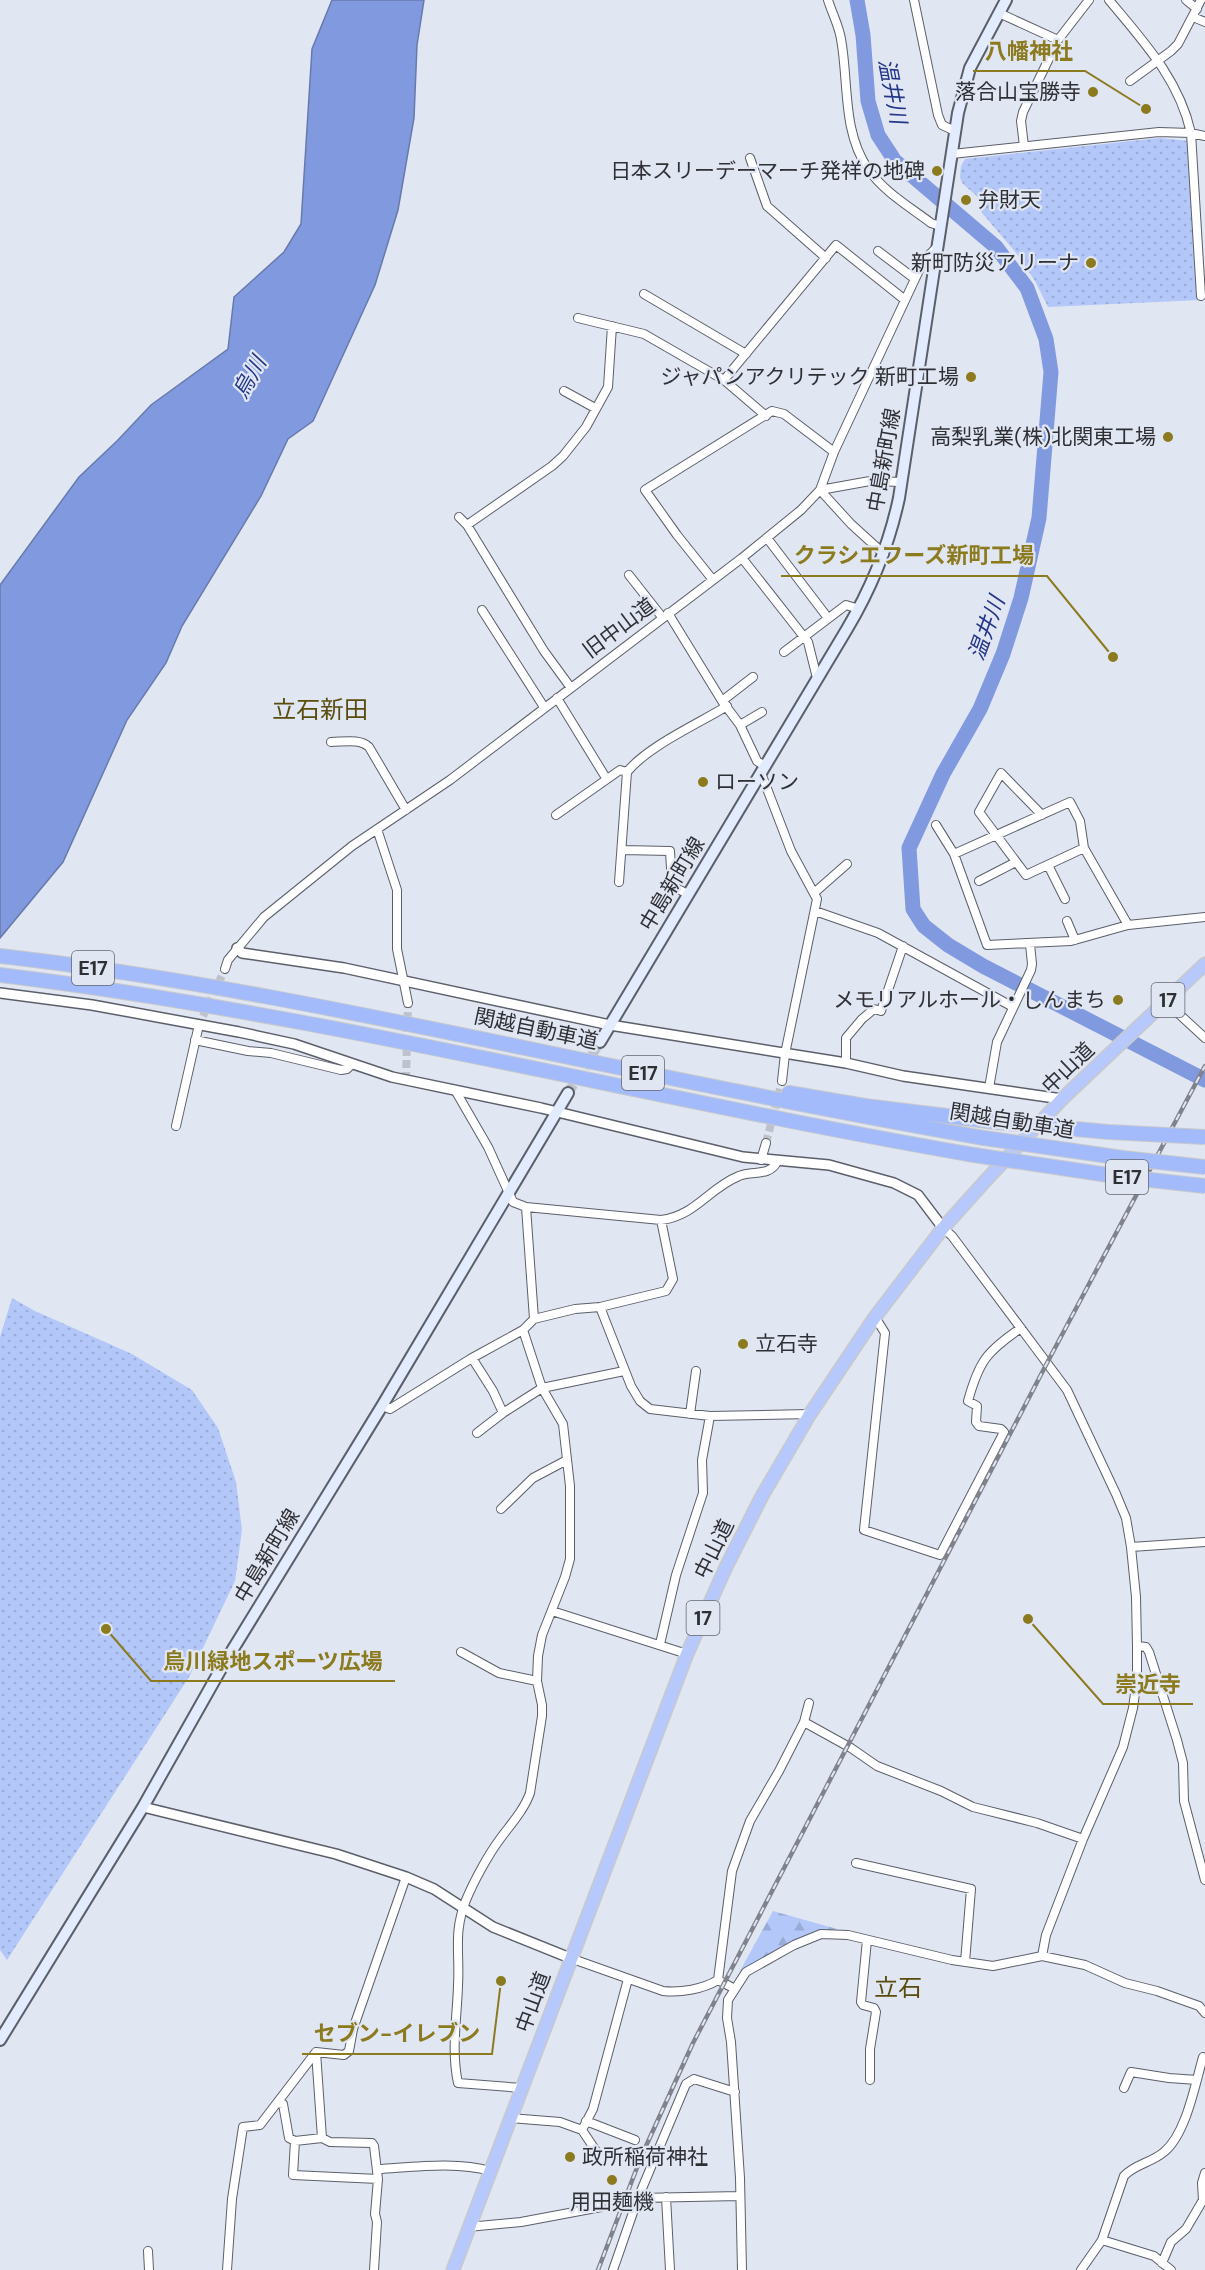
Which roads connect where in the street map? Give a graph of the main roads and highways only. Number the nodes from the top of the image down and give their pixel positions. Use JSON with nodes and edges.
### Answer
{"nodes":[{"id":1,"x":1006,"y":0,"type":"edge"},
{"id":2,"x":0,"y":956,"type":"edge"},
{"id":3,"x":1205,"y":964,"type":"edge"},
{"id":4,"x":0,"y":975,"type":"edge"},
{"id":5,"x":303,"y":1003,"type":"junction"},
{"id":6,"x":600,"y":1042,"type":"tunnel mouth"},
{"id":7,"x":568,"y":1094,"type":"tunnel mouth"},
{"id":8,"x":1205,"y":1137,"type":"edge"},
{"id":9,"x":1050,"y":1167,"type":"junction"},
{"id":10,"x":1205,"y":1167,"type":"edge"},
{"id":11,"x":1205,"y":1186,"type":"edge"},
{"id":12,"x":1205,"y":1191,"type":"edge"},
{"id":13,"x":0,"y":2040,"type":"edge"},
{"id":14,"x":453,"y":2270,"type":"edge"}],
"edges":[{"from":1,"to":6,"type":"main road","name":"中島新町線"},
{"from":2,"to":5,"type":"highway","name":"関越自動車道","number":"E17"},
{"from":3,"to":14,"type":"highway","name":"中山道","number":"17"},
{"from":4,"to":9,"type":"highway","name":"関越自動車道","number":"E17","bridge":true},
{"from":5,"to":8,"type":"highway","bridge":true},
{"from":5,"to":10,"type":"highway","name":"関越自動車道","number":"E17","bridge":true},
{"from":7,"to":13,"type":"main road","name":"中島新町線"},
{"from":9,"to":11,"type":"highway","name":"関越自動車道","number":"E17","bridge":true},
{"from":9,"to":12,"type":"highway","bridge":true}]}
